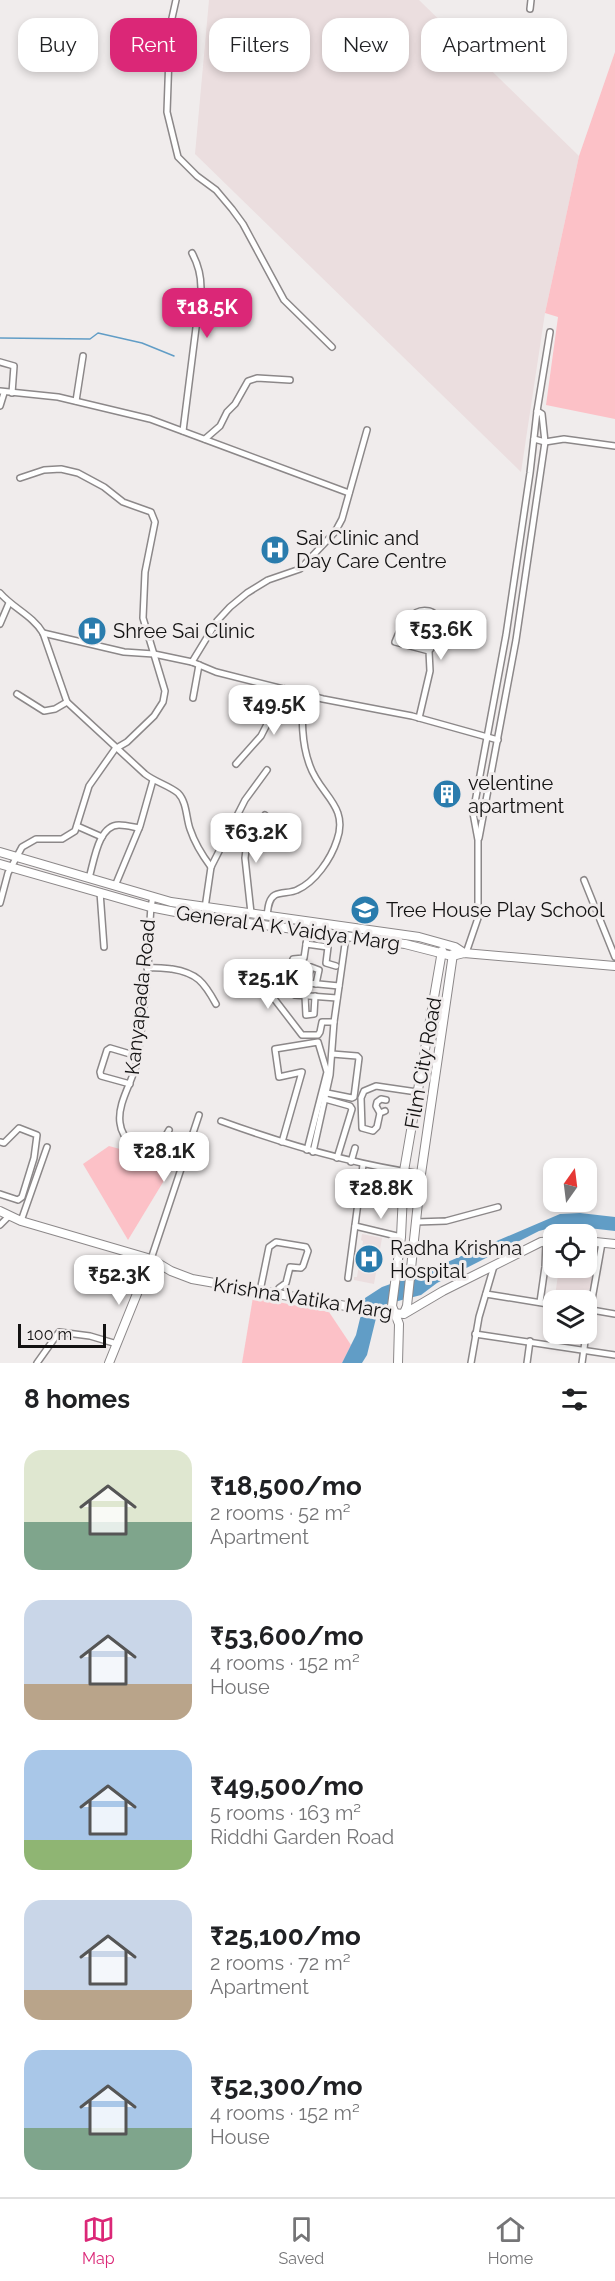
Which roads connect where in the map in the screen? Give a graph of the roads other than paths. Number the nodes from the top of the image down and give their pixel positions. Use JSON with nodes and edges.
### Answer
{"nodes":[{"id":1,"x":176,"y":0,"type":"edge"},
{"id":2,"x":531,"y":0,"type":"edge"},
{"id":3,"x":530,"y":9,"type":"dead end"},
{"id":4,"x":192,"y":253,"type":"dead end"},
{"id":5,"x":550,"y":332,"type":"dead end"},
{"id":6,"x":332,"y":347,"type":"dead end"},
{"id":7,"x":82,"y":356,"type":"dead end"},
{"id":8,"x":0,"y":362,"type":"edge"},
{"id":9,"x":290,"y":380,"type":"dead end"},
{"id":10,"x":2,"y":392,"type":"edge"},
{"id":11,"x":12,"y":393,"type":"junction"},
{"id":12,"x":75,"y":401,"type":"junction"},
{"id":13,"x":0,"y":406,"type":"edge"},
{"id":14,"x":537,"y":411,"type":"junction"},
{"id":15,"x":367,"y":430,"type":"dead end"},
{"id":16,"x":183,"y":431,"type":"junction"},
{"id":17,"x":205,"y":439,"type":"junction"},
{"id":18,"x":534,"y":439,"type":"junction"},
{"id":19,"x":545,"y":442,"type":"junction"},
{"id":20,"x":615,"y":446,"type":"edge"},
{"id":21,"x":20,"y":478,"type":"dead end"},
{"id":22,"x":349,"y":494,"type":"junction"},
{"id":23,"x":0,"y":593,"type":"edge"},
{"id":24,"x":9,"y":603,"type":"junction"},
{"id":25,"x":0,"y":624,"type":"edge"},
{"id":26,"x":43,"y":633,"type":"junction"},
{"id":27,"x":429,"y":651,"type":"junction"},
{"id":28,"x":154,"y":654,"type":"junction"},
{"id":29,"x":196,"y":664,"type":"junction"},
{"id":30,"x":285,"y":689,"type":"junction"},
{"id":31,"x":303,"y":693,"type":"junction"},
{"id":32,"x":17,"y":694,"type":"dead end"},
{"id":33,"x":193,"y":698,"type":"dead end"},
{"id":34,"x":67,"y":702,"type":"junction"},
{"id":35,"x":420,"y":718,"type":"junction"},
{"id":36,"x":489,"y":736,"type":"junction"},
{"id":37,"x":498,"y":740,"type":"junction"},
{"id":38,"x":115,"y":749,"type":"junction"},
{"id":39,"x":236,"y":764,"type":"dead end"},
{"id":40,"x":267,"y":770,"type":"dead end"},
{"id":41,"x":153,"y":780,"type":"junction"},
{"id":42,"x":265,"y":815,"type":"dead end"},
{"id":43,"x":77,"y":826,"type":"junction"},
{"id":44,"x":139,"y":828,"type":"junction"},
{"id":45,"x":102,"y":837,"type":"junction"},
{"id":46,"x":478,"y":840,"type":"junction"},
{"id":47,"x":0,"y":852,"type":"edge"},
{"id":48,"x":15,"y":856,"type":"junction"},
{"id":49,"x":0,"y":864,"type":"edge"},
{"id":50,"x":10,"y":867,"type":"junction"},
{"id":51,"x":211,"y":867,"type":"junction"},
{"id":52,"x":90,"y":878,"type":"junction"},
{"id":53,"x":584,"y":880,"type":"dead end"},
{"id":54,"x":115,"y":886,"type":"junction"},
{"id":55,"x":100,"y":892,"type":"junction"},
{"id":56,"x":153,"y":897,"type":"junction"},
{"id":57,"x":0,"y":903,"type":"edge"},
{"id":58,"x":150,"y":907,"type":"junction"},
{"id":59,"x":206,"y":909,"type":"junction"},
{"id":60,"x":251,"y":913,"type":"junction"},
{"id":61,"x":267,"y":916,"type":"junction"},
{"id":62,"x":308,"y":931,"type":"junction"},
{"id":63,"x":346,"y":937,"type":"junction"},
{"id":64,"x":306,"y":944,"type":"junction"},
{"id":65,"x":444,"y":944,"type":"junction"},
{"id":66,"x":455,"y":946,"type":"junction"},
{"id":67,"x":104,"y":947,"type":"dead end"},
{"id":68,"x":328,"y":947,"type":"junction"},
{"id":69,"x":344,"y":950,"type":"junction"},
{"id":70,"x":465,"y":953,"type":"junction"},
{"id":71,"x":441,"y":954,"type":"junction"},
{"id":72,"x":452,"y":956,"type":"junction"},
{"id":73,"x":615,"y":957,"type":"edge"},
{"id":74,"x":336,"y":966,"type":"dead end"},
{"id":75,"x":615,"y":966,"type":"edge"},
{"id":76,"x":147,"y":968,"type":"junction"},
{"id":77,"x":308,"y":983,"type":"junction"},
{"id":78,"x":316,"y":984,"type":"junction"},
{"id":79,"x":339,"y":986,"type":"junction"},
{"id":80,"x":305,"y":996,"type":"junction"},
{"id":81,"x":315,"y":996,"type":"junction"},
{"id":82,"x":338,"y":998,"type":"junction"},
{"id":83,"x":216,"y":1004,"type":"dead end"},
{"id":84,"x":334,"y":1022,"type":"junction"},
{"id":85,"x":332,"y":1054,"type":"junction"},
{"id":86,"x":137,"y":1056,"type":"junction"},
{"id":87,"x":130,"y":1084,"type":"junction"},
{"id":88,"x":417,"y":1092,"type":"junction"},
{"id":89,"x":326,"y":1096,"type":"junction"},
{"id":90,"x":386,"y":1100,"type":"dead end"},
{"id":91,"x":199,"y":1115,"type":"dead end"},
{"id":92,"x":221,"y":1120,"type":"dead end"},
{"id":93,"x":169,"y":1130,"type":"dead end"},
{"id":94,"x":0,"y":1142,"type":"edge"},
{"id":95,"x":282,"y":1142,"type":"junction"},
{"id":96,"x":47,"y":1147,"type":"dead end"},
{"id":97,"x":357,"y":1148,"type":"dead end"},
{"id":98,"x":310,"y":1151,"type":"junction"},
{"id":99,"x":337,"y":1158,"type":"junction"},
{"id":100,"x":353,"y":1162,"type":"junction"},
{"id":101,"x":363,"y":1165,"type":"junction"},
{"id":102,"x":404,"y":1171,"type":"junction"},
{"id":103,"x":421,"y":1174,"type":"junction"},
{"id":104,"x":0,"y":1194,"type":"edge"},
{"id":105,"x":498,"y":1207,"type":"dead end"},
{"id":106,"x":0,"y":1212,"type":"edge"},
{"id":107,"x":9,"y":1216,"type":"junction"},
{"id":108,"x":21,"y":1221,"type":"junction"},
{"id":109,"x":416,"y":1222,"type":"junction"},
{"id":110,"x":0,"y":1225,"type":"edge"},
{"id":111,"x":355,"y":1226,"type":"junction"},
{"id":112,"x":401,"y":1237,"type":"junction"},
{"id":113,"x":543,"y":1242,"type":"edge"},
{"id":114,"x":597,"y":1242,"type":"edge"},
{"id":115,"x":602,"y":1243,"type":"junction"},
{"id":116,"x":615,"y":1244,"type":"edge"},
{"id":117,"x":399,"y":1254,"type":"junction"},
{"id":118,"x":412,"y":1256,"type":"junction"},
{"id":119,"x":151,"y":1258,"type":"junction"},
{"id":120,"x":494,"y":1266,"type":"junction"},
{"id":121,"x":348,"y":1278,"type":"dead end"},
{"id":122,"x":544,"y":1278,"type":"edge"},
{"id":123,"x":592,"y":1290,"type":"edge"},
{"id":124,"x":260,"y":1291,"type":"junction"},
{"id":125,"x":278,"y":1294,"type":"junction"},
{"id":126,"x":486,"y":1294,"type":"junction"},
{"id":127,"x":540,"y":1302,"type":"junction"},
{"id":128,"x":543,"y":1303,"type":"edge"},
{"id":129,"x":597,"y":1311,"type":"edge"},
{"id":130,"x":399,"y":1314,"type":"junction"},
{"id":131,"x":615,"y":1314,"type":"edge"},
{"id":132,"x":475,"y":1334,"type":"junction"},
{"id":133,"x":530,"y":1341,"type":"junction"},
{"id":134,"x":117,"y":1344,"type":"junction"},
{"id":135,"x":585,"y":1344,"type":"edge"},
{"id":136,"x":584,"y":1350,"type":"junction"},
{"id":137,"x":615,"y":1355,"type":"edge"},
{"id":138,"x":37,"y":1363,"type":"edge"},
{"id":139,"x":109,"y":1363,"type":"edge"},
{"id":140,"x":398,"y":1363,"type":"edge"},
{"id":141,"x":471,"y":1363,"type":"edge"},
{"id":142,"x":527,"y":1363,"type":"edge"},
{"id":143,"x":582,"y":1363,"type":"edge"}],
"edges":[{"from":1,"to":6,"type":"street"},
{"from":2,"to":3,"type":"street"},
{"from":4,"to":16,"type":"street"},
{"from":5,"to":14,"type":"street"},
{"from":7,"to":12,"type":"street"},
{"from":8,"to":11,"type":"street"},
{"from":9,"to":17,"type":"street"},
{"from":10,"to":11,"type":"street"},
{"from":10,"to":13,"type":"street"},
{"from":11,"to":12,"type":"street"},
{"from":12,"to":16,"type":"street"},
{"from":14,"to":18,"type":"street"},
{"from":14,"to":19,"type":"street"},
{"from":15,"to":22,"type":"street"},
{"from":16,"to":17,"type":"street"},
{"from":17,"to":22,"type":"street"},
{"from":18,"to":19,"type":"street"},
{"from":18,"to":36,"type":"street"},
{"from":19,"to":20,"type":"street"},
{"from":19,"to":37,"type":"street"},
{"from":21,"to":28,"type":"street"},
{"from":22,"to":29,"type":"street"},
{"from":23,"to":24,"type":"street"},
{"from":24,"to":25,"type":"street"},
{"from":24,"to":26,"type":"street"},
{"from":26,"to":28,"type":"street"},
{"from":26,"to":34,"type":"street"},
{"from":27,"to":27,"type":"street"},
{"from":27,"to":35,"type":"street"},
{"from":28,"to":29,"type":"street"},
{"from":28,"to":38,"type":"street"},
{"from":29,"to":30,"type":"street"},
{"from":29,"to":33,"type":"street"},
{"from":30,"to":31,"type":"street"},
{"from":30,"to":39,"type":"street"},
{"from":31,"to":35,"type":"street"},
{"from":31,"to":61,"type":"street"},
{"from":32,"to":34,"type":"street"},
{"from":34,"to":38,"type":"street"},
{"from":35,"to":36,"type":"street"},
{"from":36,"to":37,"type":"street"},
{"from":36,"to":46,"type":"street"},
{"from":37,"to":46,"type":"street"},
{"from":38,"to":41,"type":"street"},
{"from":38,"to":43,"type":"street"},
{"from":40,"to":51,"type":"street"},
{"from":41,"to":44,"type":"street"},
{"from":41,"to":51,"type":"street"},
{"from":42,"to":60,"type":"street"},
{"from":43,"to":45,"type":"street"},
{"from":43,"to":48,"type":"street"},
{"from":44,"to":45,"type":"street"},
{"from":44,"to":54,"type":"street"},
{"from":45,"to":52,"type":"street"},
{"from":46,"to":70,"type":"street"},
{"from":47,"to":48,"type":"street","name":"General A K Vaidya Marg"},
{"from":48,"to":50,"type":"street"},
{"from":48,"to":52,"type":"street","name":"General A K Vaidya Marg"},
{"from":49,"to":50,"type":"street","name":"General A K Vaidya Marg"},
{"from":50,"to":55,"type":"street","name":"General A K Vaidya Marg"},
{"from":50,"to":57,"type":"street"},
{"from":51,"to":59,"type":"street"},
{"from":52,"to":54,"type":"street","name":"General A K Vaidya Marg"},
{"from":53,"to":73,"type":"street"},
{"from":54,"to":56,"type":"street","name":"General A K Vaidya Marg"},
{"from":55,"to":58,"type":"street","name":"General A K Vaidya Marg"},
{"from":55,"to":67,"type":"street"},
{"from":56,"to":58,"type":"street","name":"Kanyapada Road"},
{"from":56,"to":59,"type":"street","name":"General A K Vaidya Marg"},
{"from":58,"to":62,"type":"street","name":"General A K Vaidya Marg"},
{"from":58,"to":76,"type":"street","name":"Kanyapada Road"},
{"from":59,"to":60,"type":"street","name":"General A K Vaidya Marg"},
{"from":60,"to":61,"type":"street","name":"General A K Vaidya Marg"},
{"from":61,"to":65,"type":"street","name":"General A K Vaidya Marg"},
{"from":62,"to":63,"type":"street","name":"General A K Vaidya Marg"},
{"from":62,"to":64,"type":"street"},
{"from":63,"to":69,"type":"street"},
{"from":63,"to":71,"type":"street","name":"General A K Vaidya Marg"},
{"from":64,"to":68,"type":"street"},
{"from":64,"to":84,"type":"street"},
{"from":65,"to":66,"type":"street","name":"General A K Vaidya Marg"},
{"from":65,"to":71,"type":"street","name":"Film City Road"},
{"from":66,"to":70,"type":"street"},
{"from":66,"to":72,"type":"street","name":"Film City Road"},
{"from":68,"to":69,"type":"street"},
{"from":68,"to":74,"type":"street"},
{"from":69,"to":79,"type":"street"},
{"from":70,"to":72,"type":"street","name":"General A K Vaidya Marg"},
{"from":70,"to":75,"type":"street","name":"General A K Vaidya Marg"},
{"from":71,"to":72,"type":"street","name":"General A K Vaidya Marg"},
{"from":71,"to":88,"type":"street","name":"Film City Road"},
{"from":72,"to":103,"type":"street","name":"Film City Road"},
{"from":76,"to":83,"type":"street"},
{"from":76,"to":86,"type":"street","name":"Kanyapada Road"},
{"from":77,"to":78,"type":"street"},
{"from":77,"to":78,"type":"street"},
{"from":77,"to":80,"type":"street"},
{"from":78,"to":79,"type":"street"},
{"from":79,"to":82,"type":"street"},
{"from":80,"to":81,"type":"street"},
{"from":80,"to":81,"type":"street"},
{"from":81,"to":82,"type":"street"},
{"from":82,"to":84,"type":"street"},
{"from":84,"to":85,"type":"street"},
{"from":85,"to":89,"type":"street"},
{"from":85,"to":89,"type":"street"},
{"from":86,"to":87,"type":"street","name":"Kanyapada Road"},
{"from":86,"to":87,"type":"street"},
{"from":87,"to":93,"type":"street","name":"Kanyapada Road"},
{"from":88,"to":90,"type":"street"},
{"from":88,"to":102,"type":"street","name":"Film City Road"},
{"from":89,"to":98,"type":"street"},
{"from":89,"to":99,"type":"street"},
{"from":91,"to":119,"type":"street"},
{"from":92,"to":95,"type":"street"},
{"from":94,"to":104,"type":"street"},
{"from":95,"to":98,"type":"street"},
{"from":95,"to":98,"type":"street"},
{"from":96,"to":108,"type":"street"},
{"from":97,"to":100,"type":"street"},
{"from":98,"to":99,"type":"street"},
{"from":99,"to":100,"type":"street"},
{"from":100,"to":101,"type":"street"},
{"from":101,"to":102,"type":"street"},
{"from":101,"to":111,"type":"street"},
{"from":102,"to":103,"type":"street"},
{"from":102,"to":112,"type":"street","name":"Film City Road"},
{"from":103,"to":109,"type":"street","name":"Film City Road"},
{"from":105,"to":109,"type":"street"},
{"from":106,"to":107,"type":"street","name":"Krishna Vatika Marg"},
{"from":107,"to":108,"type":"street","name":"Krishna Vatika Marg"},
{"from":107,"to":110,"type":"street"},
{"from":108,"to":119,"type":"street","name":"Krishna Vatika Marg"},
{"from":109,"to":118,"type":"street","name":"Film City Road"},
{"from":111,"to":112,"type":"street"},
{"from":111,"to":121,"type":"street"},
{"from":112,"to":117,"type":"street","name":"Film City Road"},
{"from":113,"to":120,"type":"street"},
{"from":114,"to":115,"type":"street"},
{"from":115,"to":116,"type":"street"},
{"from":115,"to":123,"type":"street"},
{"from":117,"to":118,"type":"street"},
{"from":117,"to":130,"type":"street","name":"Film City Road"},
{"from":118,"to":130,"type":"street","name":"Film City Road"},
{"from":119,"to":124,"type":"street","name":"Krishna Vatika Marg"},
{"from":119,"to":134,"type":"street"},
{"from":120,"to":126,"type":"street"},
{"from":120,"to":130,"type":"street"},
{"from":122,"to":127,"type":"street"},
{"from":124,"to":125,"type":"street","name":"Krishna Vatika Marg"},
{"from":124,"to":125,"type":"street"},
{"from":125,"to":130,"type":"street","name":"Krishna Vatika Marg"},
{"from":126,"to":127,"type":"street"},
{"from":126,"to":132,"type":"street"},
{"from":127,"to":128,"type":"street"},
{"from":129,"to":131,"type":"street"},
{"from":130,"to":140,"type":"street","name":"Film City Road"},
{"from":132,"to":133,"type":"street"},
{"from":132,"to":141,"type":"street"},
{"from":133,"to":136,"type":"street"},
{"from":133,"to":142,"type":"street"},
{"from":134,"to":138,"type":"street"},
{"from":134,"to":139,"type":"street"},
{"from":135,"to":136,"type":"street"},
{"from":136,"to":137,"type":"street"},
{"from":136,"to":143,"type":"street"}]}
